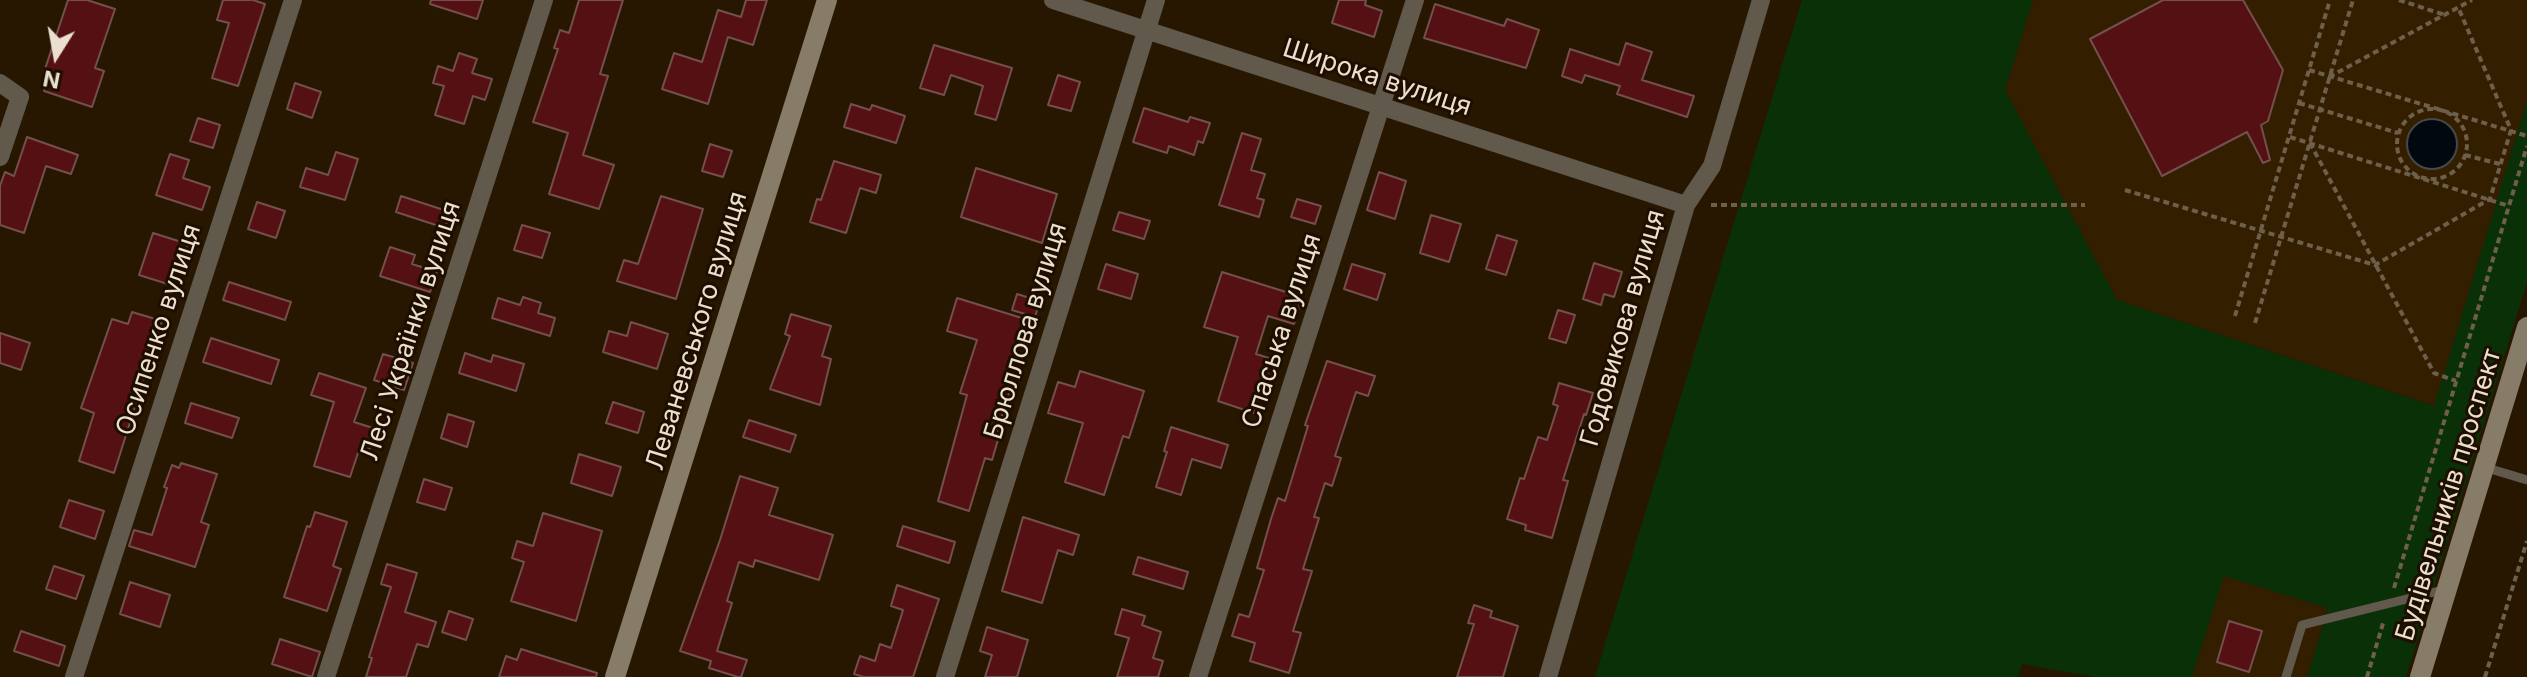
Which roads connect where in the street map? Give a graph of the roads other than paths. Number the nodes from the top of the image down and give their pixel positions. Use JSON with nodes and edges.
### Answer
{"nodes":[{"id":1,"x":293,"y":0,"type":"edge"},
{"id":2,"x":544,"y":0,"type":"edge"},
{"id":3,"x":827,"y":0,"type":"edge"},
{"id":4,"x":1053,"y":0,"type":"edge"},
{"id":5,"x":1156,"y":0,"type":"edge"},
{"id":6,"x":1415,"y":0,"type":"edge"},
{"id":7,"x":1761,"y":0,"type":"edge"},
{"id":8,"x":1147,"y":31,"type":"junction"},
{"id":9,"x":0,"y":83,"type":"edge"},
{"id":10,"x":1382,"y":106,"type":"junction"},
{"id":11,"x":0,"y":157,"type":"edge"},
{"id":12,"x":1686,"y":205,"type":"junction"},
{"id":13,"x":2527,"y":327,"type":"edge"},
{"id":14,"x":2523,"y":353,"type":"edge"},
{"id":15,"x":2484,"y":467,"type":"junction"},
{"id":16,"x":2527,"y":480,"type":"edge"},
{"id":17,"x":2447,"y":589,"type":"junction"},
{"id":18,"x":74,"y":677,"type":"edge"},
{"id":19,"x":326,"y":677,"type":"edge"},
{"id":20,"x":615,"y":677,"type":"edge"},
{"id":21,"x":945,"y":677,"type":"edge"},
{"id":22,"x":1198,"y":677,"type":"edge"},
{"id":23,"x":1548,"y":677,"type":"edge"},
{"id":24,"x":2286,"y":677,"type":"edge"},
{"id":25,"x":2420,"y":677,"type":"edge"}],
"edges":[{"from":1,"to":18,"type":"street","name":"Осипенко вулиця"},
{"from":2,"to":19,"type":"street","name":"Лесі Українки вулиця"},
{"from":3,"to":20,"type":"street","name":"Леваневського вулиця"},
{"from":4,"to":8,"type":"street","name":"Широка вулиця"},
{"from":5,"to":8,"type":"street","name":"Брюллова вулиця"},
{"from":6,"to":10,"type":"street","name":"Спаська вулиця"},
{"from":7,"to":12,"type":"street","name":"Годовикова вулиця"},
{"from":8,"to":10,"type":"street","name":"Широка вулиця"},
{"from":8,"to":21,"type":"street","name":"Брюллова вулиця"},
{"from":9,"to":11,"type":"street"},
{"from":10,"to":12,"type":"street","name":"Широка вулиця"},
{"from":10,"to":22,"type":"street","name":"Спаська вулиця"},
{"from":12,"to":23,"type":"street","name":"Годовикова вулиця"},
{"from":13,"to":14,"type":"street","name":"Будівельників проспект"},
{"from":14,"to":15,"type":"street","name":"Будівельників проспект"},
{"from":15,"to":16,"type":"lane"},
{"from":15,"to":17,"type":"street","name":"Будівельників проспект"},
{"from":17,"to":24,"type":"lane"},
{"from":17,"to":25,"type":"street","name":"Будівельників проспект"}]}
